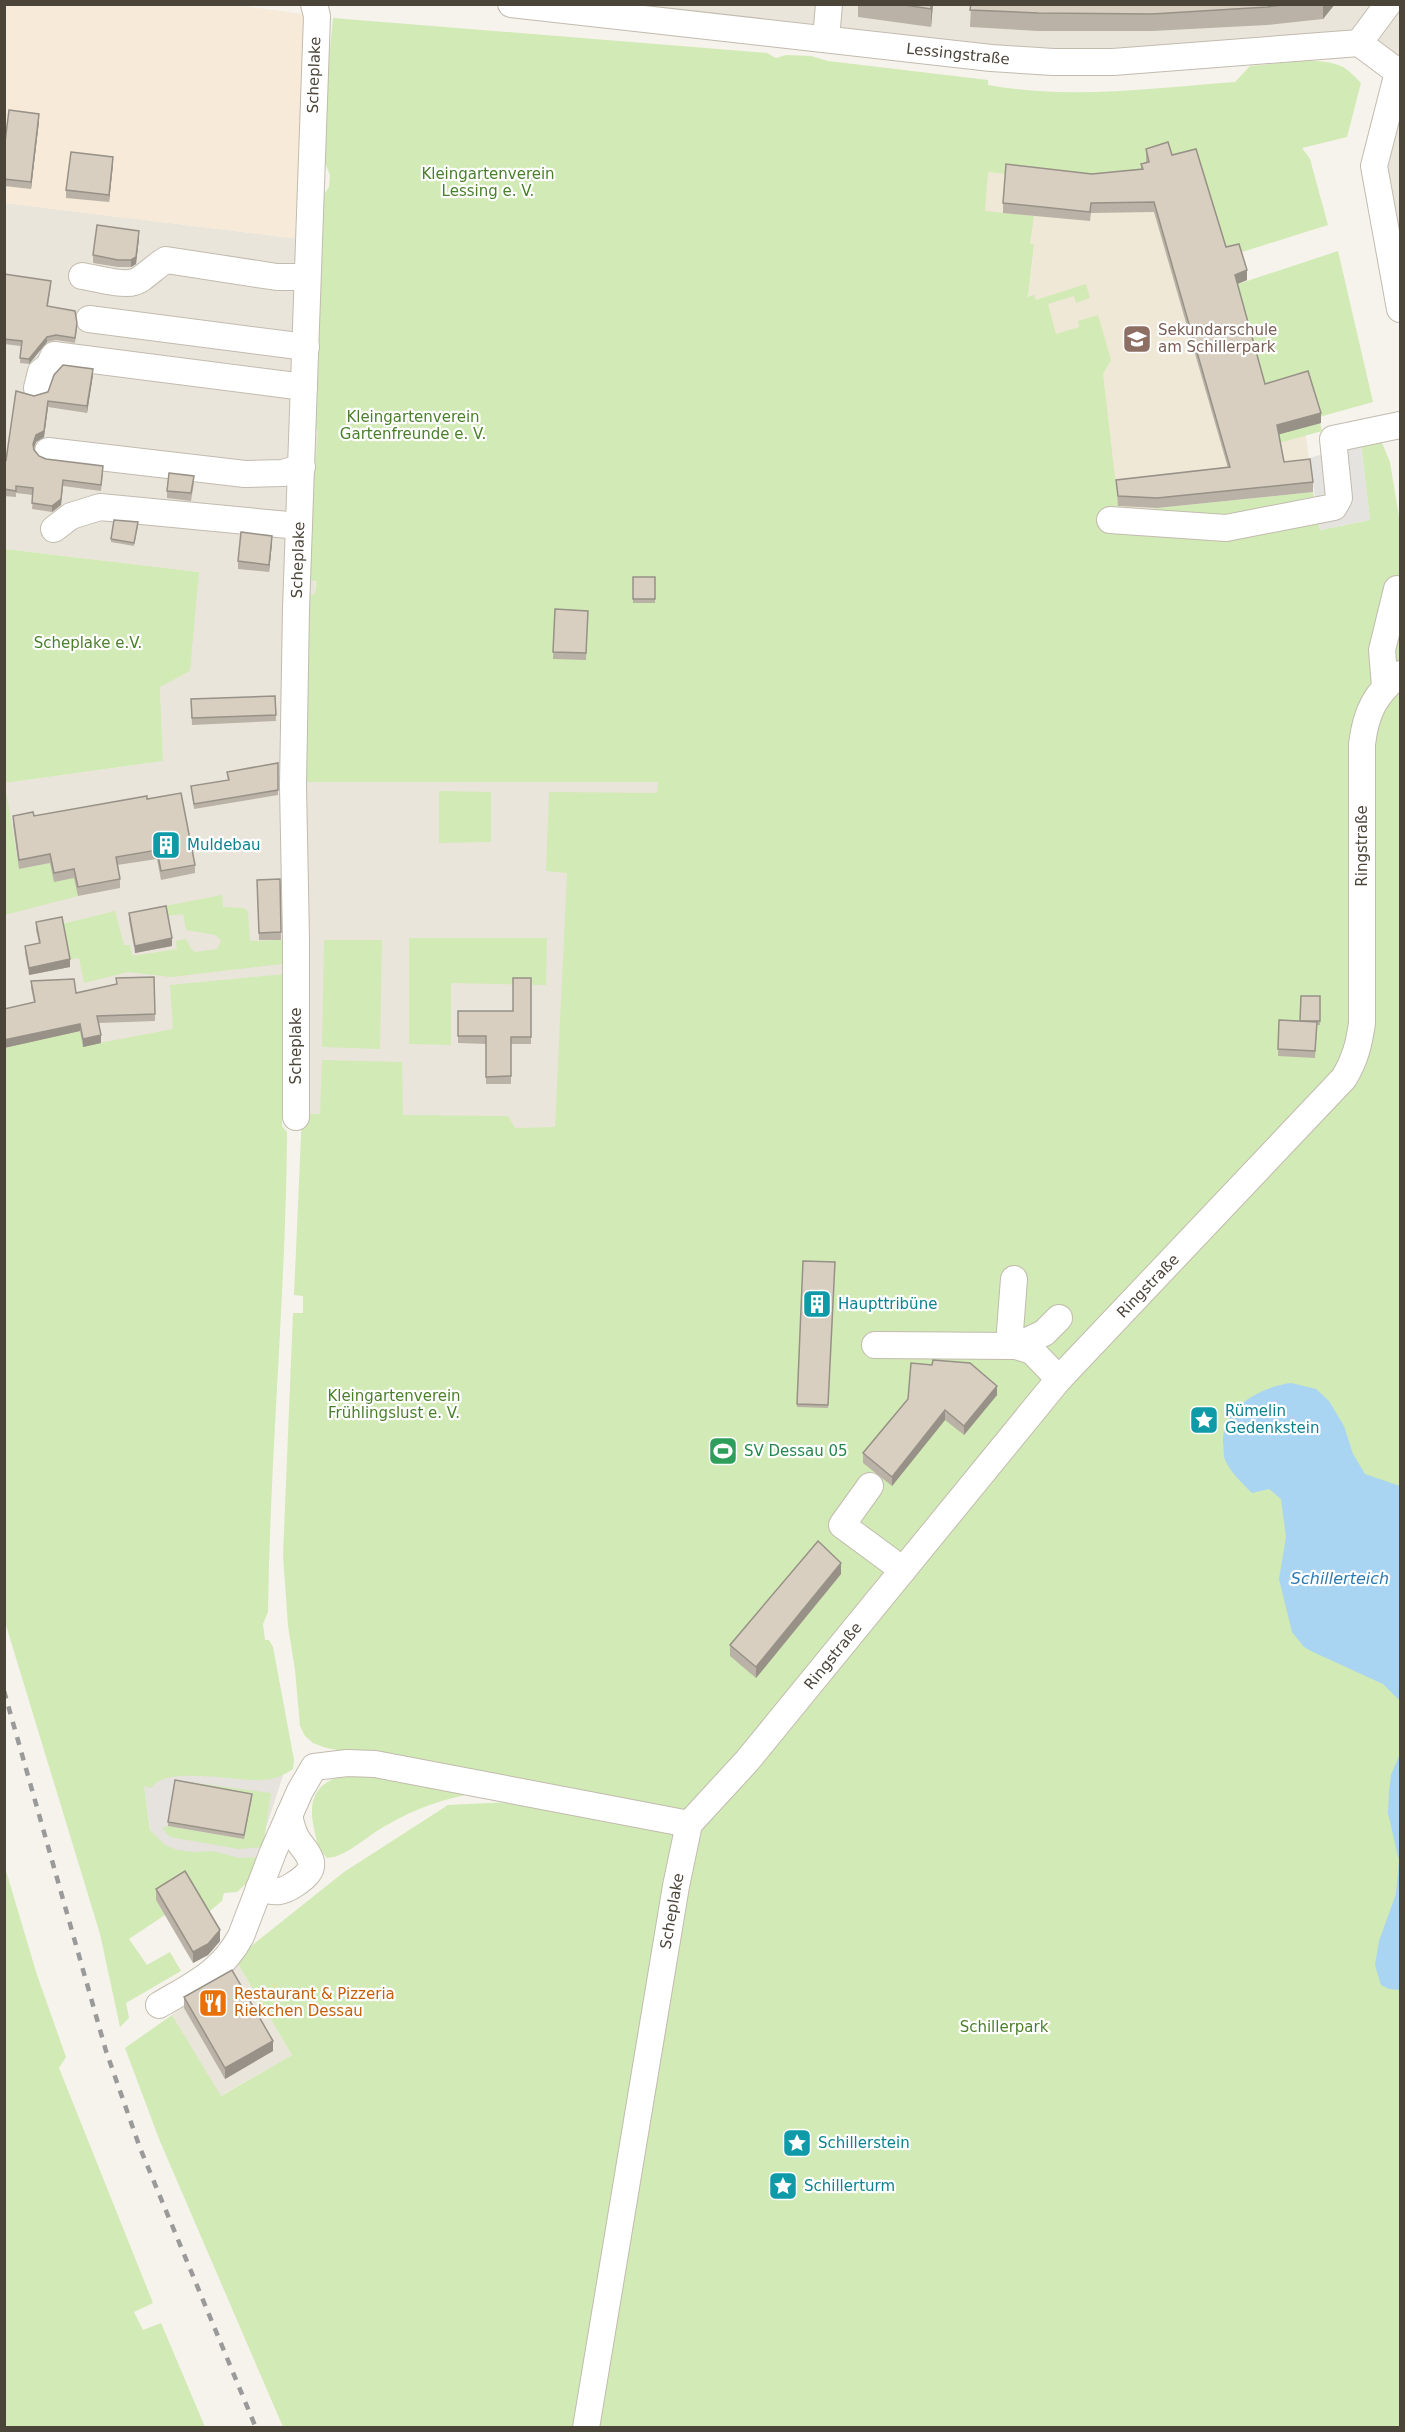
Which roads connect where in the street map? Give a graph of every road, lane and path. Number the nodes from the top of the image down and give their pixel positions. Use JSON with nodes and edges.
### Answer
{"nodes":[{"id":1,"x":314,"y":4,"type":"edge"},
{"id":2,"x":511,"y":4,"type":"edge"},
{"id":3,"x":829,"y":4,"type":"edge"},
{"id":4,"x":1388,"y":4,"type":"edge"},
{"id":5,"x":826,"y":39,"type":"junction"},
{"id":6,"x":1359,"y":43,"type":"junction"},
{"id":7,"x":1399,"y":70,"type":"edge"},
{"id":8,"x":82,"y":276,"type":"dead end"},
{"id":9,"x":308,"y":277,"type":"junction"},
{"id":10,"x":1401,"y":309,"type":"edge"},
{"id":11,"x":89,"y":319,"type":"dead end"},
{"id":12,"x":306,"y":346,"type":"junction"},
{"id":13,"x":304,"y":387,"type":"junction"},
{"id":14,"x":37,"y":388,"type":"dead end"},
{"id":15,"x":1401,"y":425,"type":"edge"},
{"id":16,"x":48,"y":450,"type":"dead end"},
{"id":17,"x":302,"y":467,"type":"junction"},
{"id":18,"x":1110,"y":520,"type":"dead end"},
{"id":19,"x":299,"y":526,"type":"junction"},
{"id":20,"x":54,"y":529,"type":"dead end"},
{"id":21,"x":1397,"y":590,"type":"dead end"},
{"id":22,"x":1393,"y":680,"type":"edge"},
{"id":23,"x":296,"y":1117,"type":"dead end"},
{"id":24,"x":1014,"y":1279,"type":"dead end"},
{"id":25,"x":1059,"y":1318,"type":"dead end"},
{"id":26,"x":875,"y":1345,"type":"dead end"},
{"id":27,"x":1016,"y":1346,"type":"junction"},
{"id":28,"x":1059,"y":1379,"type":"junction"},
{"id":29,"x":870,"y":1486,"type":"dead end"},
{"id":30,"x":903,"y":1570,"type":"junction"},
{"id":31,"x":289,"y":1815,"type":"junction"},
{"id":32,"x":689,"y":1824,"type":"junction"},
{"id":33,"x":259,"y":1888,"type":"junction"},
{"id":34,"x":159,"y":2006,"type":"dead end"},
{"id":35,"x":586,"y":2427,"type":"edge"}],
"edges":[{"from":1,"to":9,"type":"street","name":"Scheplake"},
{"from":2,"to":5,"type":"street","name":"Lessingstraße"},
{"from":3,"to":5,"type":"street"},
{"from":4,"to":6,"type":"street"},
{"from":5,"to":6,"type":"street","name":"Lessingstraße"},
{"from":6,"to":7,"type":"street"},
{"from":7,"to":10,"type":"street"},
{"from":8,"to":9,"type":"street"},
{"from":9,"to":12,"type":"street","name":"Scheplake"},
{"from":11,"to":12,"type":"street"},
{"from":12,"to":13,"type":"street","name":"Scheplake"},
{"from":13,"to":14,"type":"street"},
{"from":13,"to":17,"type":"street","name":"Scheplake"},
{"from":15,"to":18,"type":"street"},
{"from":16,"to":17,"type":"street"},
{"from":17,"to":19,"type":"street","name":"Scheplake"},
{"from":19,"to":20,"type":"street"},
{"from":19,"to":23,"type":"street","name":"Scheplake"},
{"from":21,"to":22,"type":"street"},
{"from":22,"to":28,"type":"street","name":"Ringstraße"},
{"from":24,"to":27,"type":"street"},
{"from":25,"to":27,"type":"street"},
{"from":26,"to":27,"type":"street"},
{"from":27,"to":28,"type":"street"},
{"from":28,"to":30,"type":"street","name":"Ringstraße"},
{"from":29,"to":30,"type":"street"},
{"from":30,"to":32,"type":"street","name":"Ringstraße"},
{"from":31,"to":32,"type":"street"},
{"from":31,"to":33,"type":"street"},
{"from":31,"to":33,"type":"street"},
{"from":32,"to":35,"type":"street","name":"Scheplake"},
{"from":33,"to":34,"type":"street"}]}
